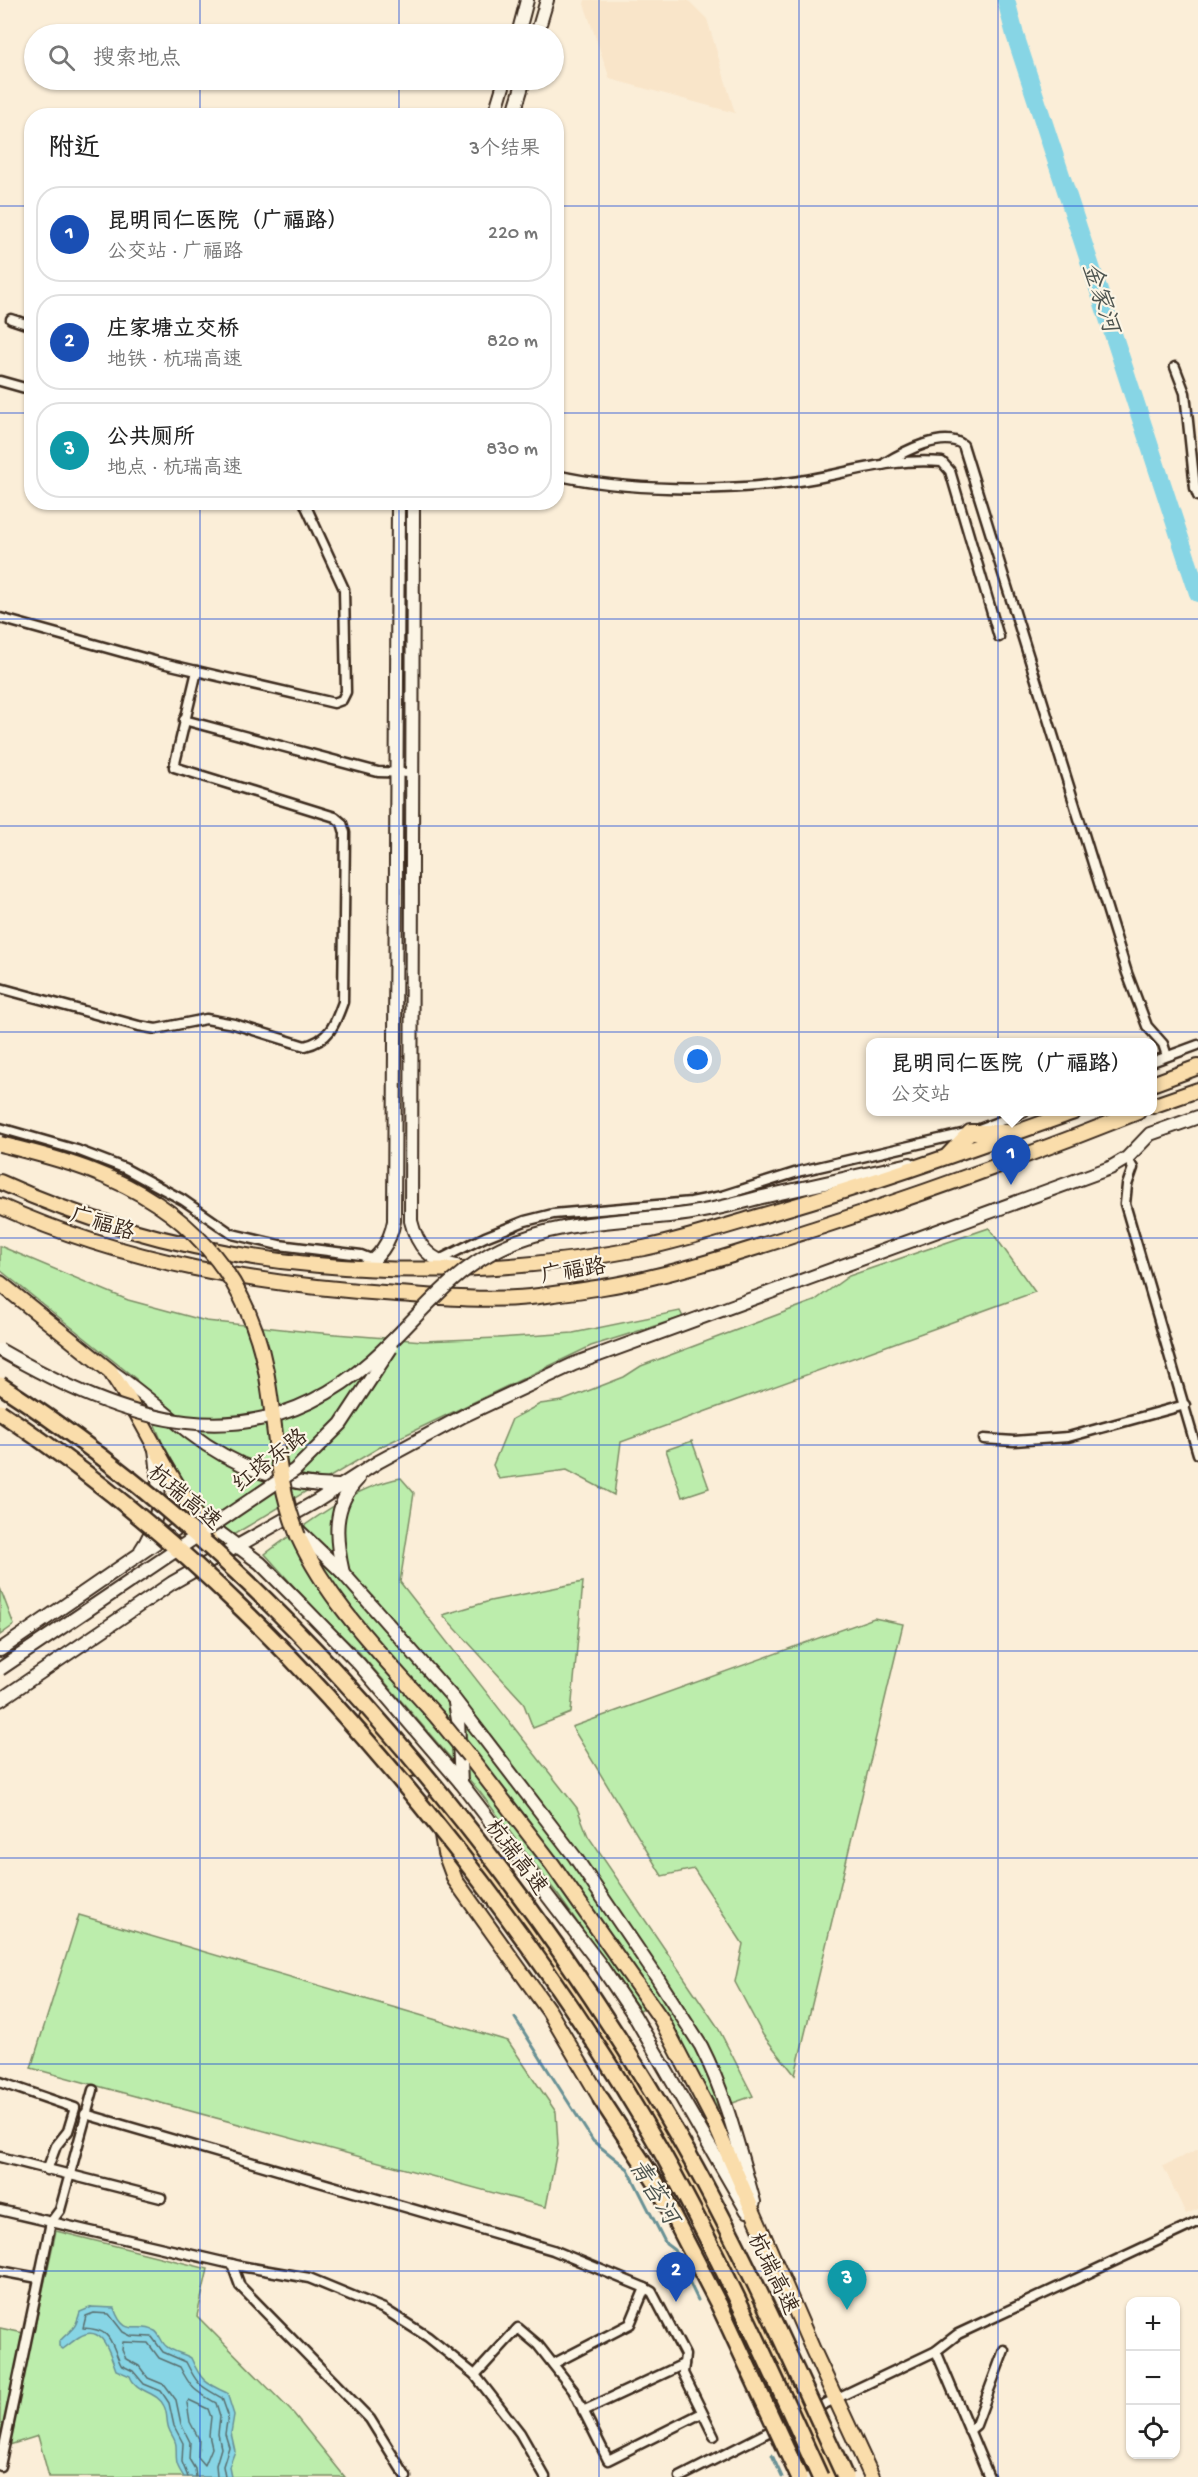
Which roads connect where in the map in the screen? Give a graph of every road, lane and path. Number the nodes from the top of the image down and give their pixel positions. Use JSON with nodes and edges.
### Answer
{"nodes":[{"id":1,"x":527,"y":0,"type":"edge"},
{"id":2,"x":547,"y":0,"type":"edge"},
{"id":3,"x":521,"y":24,"type":"edge"},
{"id":4,"x":540,"y":24,"type":"edge"},
{"id":5,"x":502,"y":90,"type":"edge"},
{"id":6,"x":521,"y":90,"type":"edge"},
{"id":7,"x":496,"y":108,"type":"edge"},
{"id":8,"x":515,"y":108,"type":"edge"},
{"id":9,"x":11,"y":319,"type":"dead end"},
{"id":10,"x":24,"y":323,"type":"edge"},
{"id":11,"x":1175,"y":367,"type":"dead end"},
{"id":12,"x":0,"y":381,"type":"edge"},
{"id":13,"x":24,"y":388,"type":"edge"},
{"id":14,"x":885,"y":463,"type":"junction"},
{"id":15,"x":564,"y":476,"type":"edge"},
{"id":16,"x":1198,"y":496,"type":"edge"},
{"id":17,"x":308,"y":510,"type":"edge"},
{"id":18,"x":398,"y":510,"type":"edge"},
{"id":19,"x":413,"y":510,"type":"edge"},
{"id":20,"x":0,"y":618,"type":"edge"},
{"id":21,"x":999,"y":637,"type":"dead end"},
{"id":22,"x":197,"y":671,"type":"junction"},
{"id":23,"x":184,"y":720,"type":"junction"},
{"id":24,"x":411,"y":773,"type":"junction"},
{"id":25,"x":397,"y":774,"type":"junction"},
{"id":26,"x":412,"y":853,"type":"junction"},
{"id":27,"x":397,"y":854,"type":"junction"},
{"id":28,"x":0,"y":988,"type":"edge"},
{"id":29,"x":1198,"y":1045,"type":"edge"},
{"id":30,"x":1167,"y":1056,"type":"junction"},
{"id":31,"x":1157,"y":1060,"type":"edge"},
{"id":32,"x":1198,"y":1067,"type":"edge"},
{"id":33,"x":1157,"y":1082,"type":"edge"},
{"id":34,"x":395,"y":1086,"type":"junction"},
{"id":35,"x":411,"y":1086,"type":"junction"},
{"id":36,"x":1198,"y":1090,"type":"edge"},
{"id":37,"x":1157,"y":1104,"type":"edge"},
{"id":38,"x":1013,"y":1116,"type":"edge"},
{"id":39,"x":1063,"y":1116,"type":"edge"},
{"id":40,"x":1128,"y":1116,"type":"edge"},
{"id":41,"x":1198,"y":1117,"type":"edge"},
{"id":42,"x":0,"y":1128,"type":"edge"},
{"id":43,"x":970,"y":1132,"type":"junction"},
{"id":44,"x":1018,"y":1132,"type":"junction"},
{"id":45,"x":0,"y":1144,"type":"edge"},
{"id":46,"x":947,"y":1156,"type":"junction"},
{"id":47,"x":1127,"y":1158,"type":"junction"},
{"id":48,"x":0,"y":1182,"type":"edge"},
{"id":49,"x":0,"y":1206,"type":"edge"},
{"id":50,"x":375,"y":1260,"type":"junction"},
{"id":51,"x":439,"y":1261,"type":"junction"},
{"id":52,"x":361,"y":1268,"type":"junction"},
{"id":53,"x":466,"y":1269,"type":"junction"},
{"id":54,"x":400,"y":1270,"type":"junction"},
{"id":55,"x":0,"y":1283,"type":"edge"},
{"id":56,"x":407,"y":1325,"type":"junction"},
{"id":57,"x":0,"y":1350,"type":"edge"},
{"id":58,"x":110,"y":1371,"type":"junction"},
{"id":59,"x":0,"y":1385,"type":"edge"},
{"id":60,"x":1185,"y":1405,"type":"junction"},
{"id":61,"x":0,"y":1412,"type":"edge"},
{"id":62,"x":984,"y":1439,"type":"dead end"},
{"id":63,"x":154,"y":1445,"type":"junction"},
{"id":64,"x":1198,"y":1454,"type":"edge"},
{"id":65,"x":368,"y":1468,"type":"junction"},
{"id":66,"x":340,"y":1485,"type":"junction"},
{"id":67,"x":196,"y":1515,"type":"junction"},
{"id":68,"x":285,"y":1518,"type":"junction"},
{"id":69,"x":237,"y":1546,"type":"junction"},
{"id":70,"x":219,"y":1556,"type":"junction"},
{"id":71,"x":133,"y":1560,"type":"junction"},
{"id":72,"x":343,"y":1573,"type":"junction"},
{"id":73,"x":0,"y":1650,"type":"edge"},
{"id":74,"x":0,"y":1669,"type":"edge"},
{"id":75,"x":454,"y":1699,"type":"junction"},
{"id":76,"x":0,"y":1700,"type":"edge"},
{"id":77,"x":461,"y":1783,"type":"junction"},
{"id":78,"x":436,"y":1798,"type":"junction"},
{"id":79,"x":0,"y":2082,"type":"edge"},
{"id":80,"x":93,"y":2090,"type":"dead end"},
{"id":81,"x":601,"y":2099,"type":"joint"},
{"id":82,"x":85,"y":2114,"type":"junction"},
{"id":83,"x":0,"y":2157,"type":"edge"},
{"id":84,"x":47,"y":2170,"type":"junction"},
{"id":85,"x":69,"y":2175,"type":"junction"},
{"id":86,"x":161,"y":2198,"type":"dead end"},
{"id":87,"x":0,"y":2210,"type":"edge"},
{"id":88,"x":51,"y":2222,"type":"junction"},
{"id":89,"x":1198,"y":2222,"type":"edge"},
{"id":90,"x":765,"y":2241,"type":"junction"},
{"id":91,"x":232,"y":2264,"type":"junction"},
{"id":92,"x":0,"y":2271,"type":"edge"},
{"id":93,"x":38,"y":2278,"type":"junction"},
{"id":94,"x":645,"y":2288,"type":"junction"},
{"id":95,"x":1004,"y":2350,"type":"dead end"},
{"id":96,"x":936,"y":2351,"type":"junction"},
{"id":97,"x":553,"y":2364,"type":"junction"},
{"id":98,"x":684,"y":2364,"type":"junction"},
{"id":99,"x":475,"y":2375,"type":"junction"},
{"id":100,"x":836,"y":2399,"type":"junction"},
{"id":101,"x":583,"y":2411,"type":"junction"},
{"id":102,"x":702,"y":2413,"type":"junction"},
{"id":103,"x":804,"y":2414,"type":"junction"},
{"id":104,"x":969,"y":2431,"type":"junction"},
{"id":105,"x":714,"y":2436,"type":"dead end"},
{"id":106,"x":0,"y":2466,"type":"edge"},
{"id":107,"x":406,"y":2477,"type":"edge"},
{"id":108,"x":545,"y":2477,"type":"edge"},
{"id":109,"x":680,"y":2477,"type":"edge"},
{"id":110,"x":799,"y":2477,"type":"edge"},
{"id":111,"x":820,"y":2477,"type":"edge"},
{"id":112,"x":834,"y":2477,"type":"edge"},
{"id":113,"x":845,"y":2477,"type":"edge"},
{"id":114,"x":872,"y":2477,"type":"edge"},
{"id":115,"x":989,"y":2477,"type":"edge"}],
"edges":[{"from":1,"to":3,"type":"main road"},
{"from":2,"to":4,"type":"main road"},
{"from":5,"to":7,"type":"main road"},
{"from":6,"to":8,"type":"main road"},
{"from":9,"to":10,"type":"street"},
{"from":11,"to":16,"type":"street"},
{"from":12,"to":13,"type":"street"},
{"from":14,"to":15,"type":"street"},
{"from":14,"to":21,"type":"street"},
{"from":14,"to":30,"type":"street"},
{"from":17,"to":22,"type":"street"},
{"from":18,"to":25,"type":"main road"},
{"from":19,"to":24,"type":"main road"},
{"from":20,"to":22,"type":"street"},
{"from":22,"to":23,"type":"street"},
{"from":23,"to":25,"type":"street"},
{"from":23,"to":28,"type":"street"},
{"from":24,"to":25,"type":"street"},
{"from":24,"to":26,"type":"main road"},
{"from":25,"to":27,"type":"main road"},
{"from":26,"to":27,"type":"main road"},
{"from":26,"to":35,"type":"main road"},
{"from":27,"to":34,"type":"main road"},
{"from":29,"to":30,"type":"street"},
{"from":30,"to":31,"type":"street"},
{"from":32,"to":33,"type":"main road"},
{"from":34,"to":35,"type":"main road"},
{"from":34,"to":50,"type":"main road"},
{"from":35,"to":51,"type":"main road"},
{"from":36,"to":37,"type":"main road"},
{"from":38,"to":43,"type":"street"},
{"from":39,"to":44,"type":"main road","name":"广福路"},
{"from":40,"to":49,"type":"main road","name":"广福路"},
{"from":41,"to":47,"type":"main road"},
{"from":42,"to":50,"type":"street"},
{"from":43,"to":44,"type":"main road"},
{"from":43,"to":46,"type":"main road"},
{"from":43,"to":51,"type":"street"},
{"from":44,"to":46,"type":"main road","name":"广福路"},
{"from":45,"to":90,"type":"main road","bridge":true},
{"from":46,"to":53,"type":"main road","name":"广福路"},
{"from":46,"to":56,"type":"main road","bridge":true},
{"from":47,"to":60,"type":"street"},
{"from":47,"to":65,"type":"main road"},
{"from":48,"to":52,"type":"main road","name":"广福路"},
{"from":50,"to":52,"type":"main road"},
{"from":50,"to":54,"type":"street"},
{"from":51,"to":53,"type":"main road"},
{"from":51,"to":54,"type":"street"},
{"from":52,"to":54,"type":"main road","name":"广福路"},
{"from":53,"to":54,"type":"main road","name":"广福路"},
{"from":55,"to":58,"type":"main road"},
{"from":56,"to":57,"type":"main road","bridge":true},
{"from":56,"to":74,"type":"main road","name":"红塔东路","bridge":true},
{"from":58,"to":63,"type":"main road"},
{"from":58,"to":66,"type":"main road"},
{"from":59,"to":113,"type":"highway","name":"杭瑞高速","bridge":true},
{"from":60,"to":62,"type":"street"},
{"from":60,"to":64,"type":"street"},
{"from":61,"to":111,"type":"highway","name":"杭瑞高速","bridge":true},
{"from":63,"to":67,"type":"main road"},
{"from":63,"to":71,"type":"main road"},
{"from":65,"to":66,"type":"main road"},
{"from":65,"to":72,"type":"main road"},
{"from":66,"to":68,"type":"main road"},
{"from":67,"to":69,"type":"main road"},
{"from":67,"to":70,"type":"main road"},
{"from":67,"to":71,"type":"main road"},
{"from":68,"to":69,"type":"main road"},
{"from":68,"to":72,"type":"main road"},
{"from":69,"to":70,"type":"main road"},
{"from":69,"to":77,"type":"main road"},
{"from":70,"to":76,"type":"main road"},
{"from":70,"to":78,"type":"main road"},
{"from":71,"to":73,"type":"main road"},
{"from":72,"to":75,"type":"main road"},
{"from":75,"to":77,"type":"main road"},
{"from":75,"to":90,"type":"main road"},
{"from":77,"to":90,"type":"main road"},
{"from":78,"to":81,"type":"main road"},
{"from":78,"to":103,"type":"main road"},
{"from":79,"to":84,"type":"street"},
{"from":80,"to":82,"type":"street"},
{"from":81,"to":110,"type":"highway","bridge":true},
{"from":82,"to":85,"type":"street"},
{"from":82,"to":94,"type":"street"},
{"from":83,"to":84,"type":"street"},
{"from":84,"to":85,"type":"street"},
{"from":85,"to":86,"type":"street"},
{"from":85,"to":88,"type":"street"},
{"from":87,"to":88,"type":"street"},
{"from":88,"to":91,"type":"street"},
{"from":88,"to":93,"type":"street"},
{"from":89,"to":96,"type":"street"},
{"from":90,"to":100,"type":"main road"},
{"from":91,"to":99,"type":"street"},
{"from":91,"to":107,"type":"street"},
{"from":92,"to":93,"type":"street"},
{"from":93,"to":106,"type":"street"},
{"from":94,"to":97,"type":"street"},
{"from":94,"to":98,"type":"street"},
{"from":95,"to":104,"type":"street"},
{"from":96,"to":100,"type":"street"},
{"from":96,"to":104,"type":"street"},
{"from":97,"to":99,"type":"street"},
{"from":97,"to":101,"type":"street"},
{"from":98,"to":101,"type":"street"},
{"from":98,"to":102,"type":"street"},
{"from":99,"to":108,"type":"street"},
{"from":100,"to":103,"type":"street"},
{"from":100,"to":114,"type":"main road"},
{"from":101,"to":102,"type":"street"},
{"from":102,"to":105,"type":"street"},
{"from":103,"to":109,"type":"street"},
{"from":103,"to":112,"type":"main road"},
{"from":104,"to":115,"type":"street"}]}
